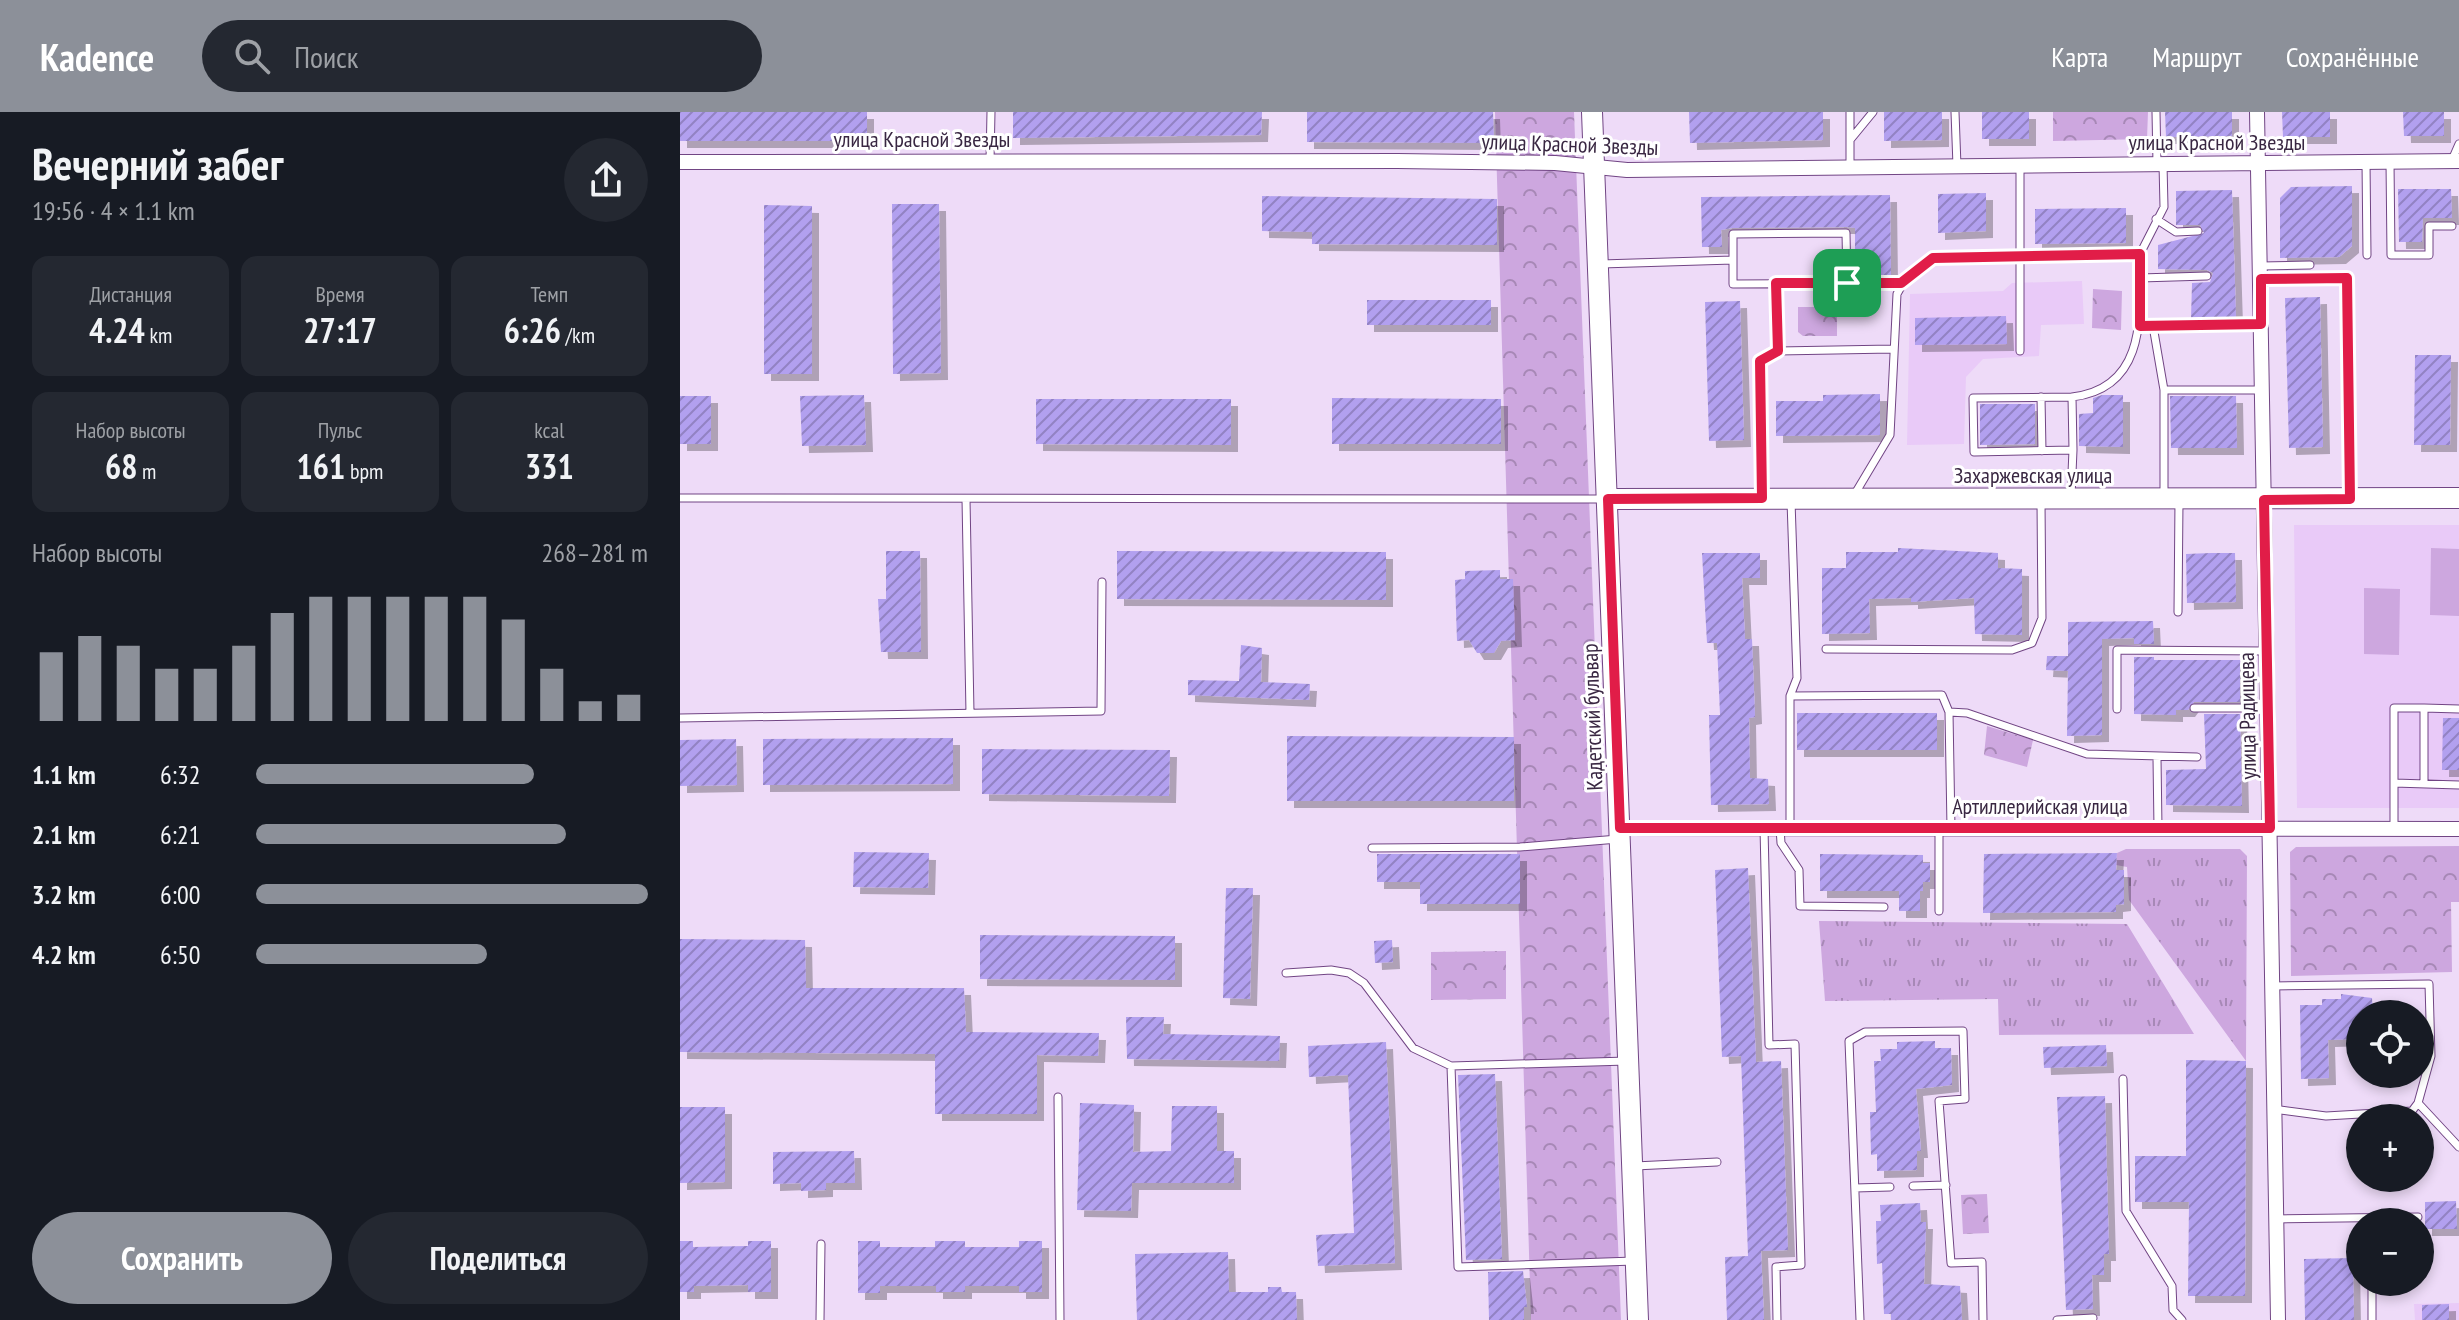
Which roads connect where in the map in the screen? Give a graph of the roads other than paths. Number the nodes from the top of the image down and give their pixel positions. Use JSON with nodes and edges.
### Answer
{"nodes":[{"id":1,"x":991,"y":112,"type":"edge"},
{"id":2,"x":1592,"y":112,"type":"edge"},
{"id":3,"x":1850,"y":112,"type":"edge"},
{"id":4,"x":1873,"y":112,"type":"edge"},
{"id":5,"x":1955,"y":112,"type":"edge"},
{"id":6,"x":2156,"y":112,"type":"edge"},
{"id":7,"x":2257,"y":112,"type":"edge"},
{"id":8,"x":1850,"y":140,"type":"junction"},
{"id":9,"x":2459,"y":144,"type":"edge"},
{"id":10,"x":990,"y":161,"type":"junction"},
{"id":11,"x":2456,"y":161,"type":"edge"},
{"id":12,"x":680,"y":162,"type":"edge"},
{"id":13,"x":2366,"y":162,"type":"junction"},
{"id":14,"x":2390,"y":162,"type":"junction"},
{"id":15,"x":2258,"y":163,"type":"junction"},
{"id":16,"x":2160,"y":164,"type":"junction"},
{"id":17,"x":2020,"y":165,"type":"junction"},
{"id":18,"x":1957,"y":166,"type":"junction"},
{"id":19,"x":1594,"y":167,"type":"junction"},
{"id":20,"x":1850,"y":167,"type":"junction"},
{"id":21,"x":2156,"y":219,"type":"junction"},
{"id":22,"x":2452,"y":226,"type":"dead end"},
{"id":23,"x":2198,"y":231,"type":"dead end"},
{"id":24,"x":2140,"y":254,"type":"junction"},
{"id":25,"x":2367,"y":255,"type":"dead end"},
{"id":26,"x":2021,"y":256,"type":"junction"},
{"id":27,"x":1733,"y":260,"type":"junction"},
{"id":28,"x":1599,"y":264,"type":"junction"},
{"id":29,"x":2310,"y":265,"type":"dead end"},
{"id":30,"x":2261,"y":272,"type":"junction"},
{"id":31,"x":2207,"y":276,"type":"dead end"},
{"id":32,"x":2140,"y":278,"type":"junction"},
{"id":33,"x":1776,"y":283,"type":"junction"},
{"id":34,"x":1847,"y":283,"type":"junction"},
{"id":35,"x":1901,"y":283,"type":"junction"},
{"id":36,"x":2261,"y":324,"type":"junction"},
{"id":37,"x":2140,"y":326,"type":"junction"},
{"id":38,"x":2153,"y":326,"type":"junction"},
{"id":39,"x":1892,"y":349,"type":"junction"},
{"id":40,"x":1778,"y":351,"type":"junction"},
{"id":41,"x":2020,"y":351,"type":"dead end"},
{"id":42,"x":2164,"y":390,"type":"junction"},
{"id":43,"x":2263,"y":390,"type":"junction"},
{"id":44,"x":2041,"y":397,"type":"junction"},
{"id":45,"x":2072,"y":397,"type":"junction"},
{"id":46,"x":2073,"y":450,"type":"junction"},
{"id":47,"x":2042,"y":451,"type":"junction"},
{"id":48,"x":680,"y":498,"type":"edge"},
{"id":49,"x":1762,"y":498,"type":"junction"},
{"id":50,"x":2459,"y":498,"type":"edge"},
{"id":51,"x":966,"y":499,"type":"junction"},
{"id":52,"x":1608,"y":499,"type":"junction"},
{"id":53,"x":1791,"y":499,"type":"junction"},
{"id":54,"x":1852,"y":499,"type":"junction"},
{"id":55,"x":2041,"y":499,"type":"junction"},
{"id":56,"x":2071,"y":499,"type":"junction"},
{"id":57,"x":2172,"y":499,"type":"junction"},
{"id":58,"x":2350,"y":499,"type":"junction"},
{"id":59,"x":2264,"y":500,"type":"junction"},
{"id":60,"x":1102,"y":582,"type":"dead end"},
{"id":61,"x":2178,"y":612,"type":"dead end"},
{"id":62,"x":1826,"y":649,"type":"dead end"},
{"id":63,"x":2268,"y":651,"type":"junction"},
{"id":64,"x":1790,"y":696,"type":"junction"},
{"id":65,"x":2194,"y":708,"type":"dead end"},
{"id":66,"x":2269,"y":708,"type":"junction"},
{"id":67,"x":2424,"y":708,"type":"junction"},
{"id":68,"x":2117,"y":709,"type":"dead end"},
{"id":69,"x":2459,"y":709,"type":"edge"},
{"id":70,"x":1949,"y":712,"type":"junction"},
{"id":71,"x":970,"y":713,"type":"junction"},
{"id":72,"x":680,"y":718,"type":"edge"},
{"id":73,"x":2197,"y":757,"type":"dead end"},
{"id":74,"x":2157,"y":758,"type":"junction"},
{"id":75,"x":2394,"y":783,"type":"junction"},
{"id":76,"x":2424,"y":784,"type":"junction"},
{"id":77,"x":2459,"y":785,"type":"edge"},
{"id":78,"x":1764,"y":828,"type":"junction"},
{"id":79,"x":1785,"y":828,"type":"junction"},
{"id":80,"x":1945,"y":828,"type":"junction"},
{"id":81,"x":2158,"y":828,"type":"junction"},
{"id":82,"x":2270,"y":828,"type":"junction"},
{"id":83,"x":2394,"y":829,"type":"junction"},
{"id":84,"x":2459,"y":829,"type":"edge"},
{"id":85,"x":1620,"y":833,"type":"junction"},
{"id":86,"x":1372,"y":848,"type":"dead end"},
{"id":87,"x":1884,"y":907,"type":"dead end"},
{"id":88,"x":1939,"y":911,"type":"dead end"},
{"id":89,"x":1286,"y":973,"type":"dead end"},
{"id":90,"x":2271,"y":986,"type":"junction"},
{"id":91,"x":1629,"y":1061,"type":"junction"},
{"id":92,"x":1451,"y":1066,"type":"junction"},
{"id":93,"x":2123,"y":1079,"type":"dead end"},
{"id":94,"x":1058,"y":1097,"type":"dead end"},
{"id":95,"x":2418,"y":1103,"type":"junction"},
{"id":96,"x":2273,"y":1109,"type":"junction"},
{"id":97,"x":2459,"y":1147,"type":"edge"},
{"id":98,"x":1717,"y":1162,"type":"dead end"},
{"id":99,"x":1633,"y":1166,"type":"junction"},
{"id":100,"x":1946,"y":1185,"type":"junction"},
{"id":101,"x":1913,"y":1186,"type":"dead end"},
{"id":102,"x":1890,"y":1187,"type":"dead end"},
{"id":103,"x":1855,"y":1188,"type":"junction"},
{"id":104,"x":2276,"y":1219,"type":"junction"},
{"id":105,"x":2346,"y":1220,"type":"edge"},
{"id":106,"x":821,"y":1244,"type":"dead end"},
{"id":107,"x":1636,"y":1261,"type":"junction"},
{"id":108,"x":2372,"y":1296,"type":"edge"},
{"id":109,"x":2093,"y":1318,"type":"dead end"},
{"id":110,"x":820,"y":1320,"type":"edge"},
{"id":111,"x":1060,"y":1320,"type":"edge"},
{"id":112,"x":1638,"y":1320,"type":"edge"},
{"id":113,"x":1777,"y":1320,"type":"edge"},
{"id":114,"x":1860,"y":1320,"type":"edge"},
{"id":115,"x":1983,"y":1320,"type":"edge"},
{"id":116,"x":2057,"y":1320,"type":"edge"},
{"id":117,"x":2182,"y":1320,"type":"edge"},
{"id":118,"x":2278,"y":1320,"type":"edge"},
{"id":119,"x":2372,"y":1320,"type":"edge"}],
"edges":[{"from":1,"to":10,"type":"lane"},
{"from":2,"to":19,"type":"street","name":"Кадетский бульвар"},
{"from":3,"to":8,"type":"lane"},
{"from":4,"to":8,"type":"lane"},
{"from":5,"to":18,"type":"lane"},
{"from":6,"to":16,"type":"lane"},
{"from":7,"to":15,"type":"street","name":"улица Радищева"},
{"from":8,"to":20,"type":"lane"},
{"from":9,"to":11,"type":"lane"},
{"from":10,"to":12,"type":"street","name":"улица Красной Звезды"},
{"from":10,"to":19,"type":"street","name":"улица Красной Звезды"},
{"from":11,"to":14,"type":"street","name":"улица Красной Звезды"},
{"from":13,"to":14,"type":"street","name":"улица Красной Звезды"},
{"from":13,"to":15,"type":"street","name":"улица Красной Звезды"},
{"from":13,"to":25,"type":"lane"},
{"from":14,"to":22,"type":"lane"},
{"from":15,"to":16,"type":"street","name":"улица Красной Звезды"},
{"from":15,"to":30,"type":"street","name":"улица Радищева"},
{"from":16,"to":17,"type":"street","name":"улица Красной Звезды"},
{"from":16,"to":21,"type":"lane"},
{"from":17,"to":18,"type":"street","name":"улица Красной Звезды"},
{"from":17,"to":26,"type":"lane"},
{"from":18,"to":20,"type":"street","name":"улица Красной Звезды"},
{"from":19,"to":20,"type":"street","name":"улица Красной Звезды"},
{"from":19,"to":28,"type":"street","name":"Кадетский бульвар"},
{"from":21,"to":23,"type":"lane"},
{"from":21,"to":24,"type":"lane"},
{"from":24,"to":26,"type":"lane"},
{"from":24,"to":32,"type":"lane"},
{"from":26,"to":35,"type":"lane"},
{"from":26,"to":41,"type":"lane"},
{"from":27,"to":28,"type":"lane"},
{"from":27,"to":33,"type":"lane"},
{"from":27,"to":34,"type":"lane"},
{"from":28,"to":52,"type":"street","name":"Кадетский бульвар"},
{"from":29,"to":30,"type":"lane"},
{"from":30,"to":36,"type":"street","name":"улица Радищева"},
{"from":30,"to":58,"type":"lane"},
{"from":31,"to":32,"type":"lane"},
{"from":32,"to":37,"type":"lane"},
{"from":33,"to":34,"type":"lane"},
{"from":33,"to":40,"type":"lane"},
{"from":34,"to":35,"type":"lane"},
{"from":35,"to":39,"type":"lane"},
{"from":36,"to":38,"type":"lane"},
{"from":36,"to":43,"type":"street","name":"улица Радищева"},
{"from":37,"to":38,"type":"lane"},
{"from":37,"to":45,"type":"lane"},
{"from":38,"to":42,"type":"lane"},
{"from":39,"to":40,"type":"lane"},
{"from":39,"to":54,"type":"lane"},
{"from":40,"to":49,"type":"lane"},
{"from":42,"to":43,"type":"lane"},
{"from":42,"to":57,"type":"lane"},
{"from":43,"to":59,"type":"street","name":"улица Радищева"},
{"from":44,"to":45,"type":"lane"},
{"from":44,"to":47,"type":"lane"},
{"from":44,"to":47,"type":"lane"},
{"from":45,"to":46,"type":"lane"},
{"from":46,"to":47,"type":"lane"},
{"from":46,"to":56,"type":"lane"},
{"from":48,"to":51,"type":"lane"},
{"from":49,"to":52,"type":"street","name":"Захаржевская улица"},
{"from":49,"to":53,"type":"street","name":"Захаржевская улица"},
{"from":50,"to":58,"type":"street","name":"Захаржевская улица"},
{"from":51,"to":52,"type":"lane"},
{"from":51,"to":71,"type":"lane"},
{"from":52,"to":85,"type":"street","name":"Кадетский бульвар"},
{"from":53,"to":54,"type":"street","name":"Захаржевская улица"},
{"from":53,"to":64,"type":"lane"},
{"from":54,"to":55,"type":"street","name":"Захаржевская улица"},
{"from":55,"to":56,"type":"street","name":"Захаржевская улица"},
{"from":55,"to":62,"type":"lane"},
{"from":56,"to":57,"type":"street","name":"Захаржевская улица"},
{"from":57,"to":59,"type":"street","name":"Захаржевская улица"},
{"from":57,"to":61,"type":"lane"},
{"from":58,"to":59,"type":"street","name":"Захаржевская улица"},
{"from":59,"to":63,"type":"street","name":"улица Радищева"},
{"from":60,"to":71,"type":"lane"},
{"from":63,"to":66,"type":"street","name":"улица Радищева"},
{"from":63,"to":68,"type":"lane"},
{"from":64,"to":70,"type":"lane"},
{"from":64,"to":79,"type":"lane"},
{"from":65,"to":66,"type":"lane"},
{"from":66,"to":82,"type":"street","name":"улица Радищева"},
{"from":67,"to":69,"type":"lane"},
{"from":67,"to":75,"type":"lane"},
{"from":67,"to":76,"type":"lane"},
{"from":70,"to":74,"type":"lane"},
{"from":70,"to":80,"type":"lane"},
{"from":71,"to":72,"type":"lane"},
{"from":73,"to":74,"type":"lane"},
{"from":74,"to":81,"type":"lane"},
{"from":75,"to":76,"type":"lane"},
{"from":75,"to":83,"type":"lane"},
{"from":76,"to":77,"type":"lane"},
{"from":78,"to":79,"type":"street","name":"Артиллерийская улица"},
{"from":78,"to":85,"type":"street","name":"Артиллерийская улица"},
{"from":78,"to":113,"type":"lane"},
{"from":79,"to":80,"type":"street","name":"Артиллерийская улица"},
{"from":79,"to":87,"type":"lane"},
{"from":80,"to":81,"type":"street","name":"Артиллерийская улица"},
{"from":80,"to":88,"type":"lane"},
{"from":81,"to":82,"type":"street","name":"Артиллерийская улица"},
{"from":82,"to":83,"type":"street","name":"Артиллерийская улица"},
{"from":82,"to":90,"type":"street","name":"улица Радищева"},
{"from":83,"to":84,"type":"street","name":"Артиллерийская улица"},
{"from":85,"to":86,"type":"lane"},
{"from":85,"to":91,"type":"street","name":"Кадетский бульвар"},
{"from":89,"to":92,"type":"lane"},
{"from":90,"to":95,"type":"lane"},
{"from":90,"to":96,"type":"street","name":"улица Радищева"},
{"from":91,"to":92,"type":"lane"},
{"from":91,"to":99,"type":"street","name":"Кадетский бульвар"},
{"from":92,"to":107,"type":"lane"},
{"from":93,"to":117,"type":"lane"},
{"from":94,"to":111,"type":"lane"},
{"from":95,"to":96,"type":"lane"},
{"from":95,"to":97,"type":"lane"},
{"from":96,"to":104,"type":"street","name":"улица Радищева"},
{"from":98,"to":99,"type":"lane"},
{"from":99,"to":107,"type":"street","name":"Кадетский бульвар"},
{"from":100,"to":101,"type":"lane"},
{"from":100,"to":103,"type":"lane"},
{"from":100,"to":115,"type":"lane"},
{"from":102,"to":103,"type":"lane"},
{"from":103,"to":114,"type":"lane"},
{"from":104,"to":105,"type":"lane"},
{"from":104,"to":118,"type":"street","name":"улица Радищева"},
{"from":106,"to":110,"type":"lane"},
{"from":107,"to":112,"type":"street","name":"Кадетский бульвар"},
{"from":108,"to":119,"type":"lane"},
{"from":109,"to":116,"type":"lane"}]}
